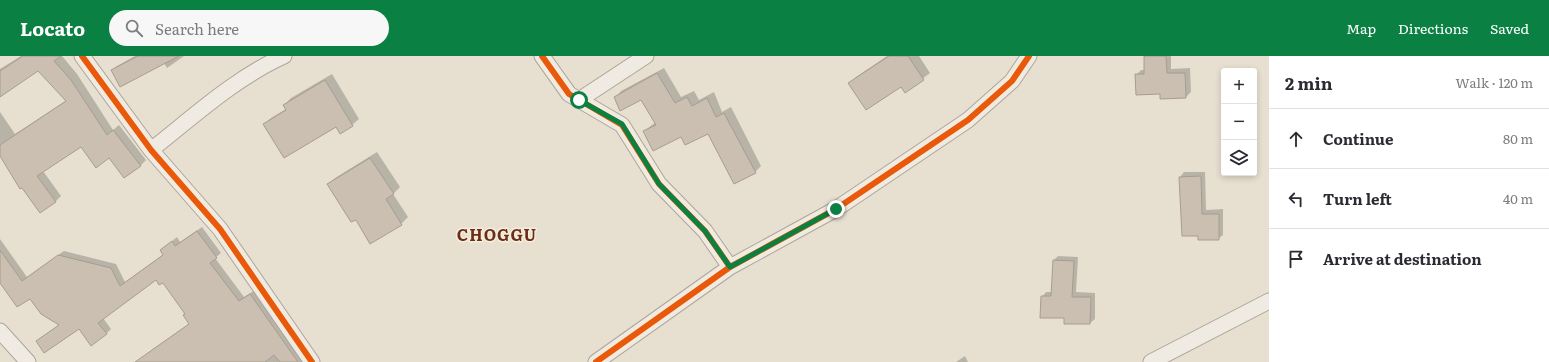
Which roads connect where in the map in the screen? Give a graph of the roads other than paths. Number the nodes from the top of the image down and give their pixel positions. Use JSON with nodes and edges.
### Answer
{"nodes":[{"id":1,"x":82,"y":56,"type":"edge"},
{"id":2,"x":284,"y":56,"type":"edge"},
{"id":3,"x":542,"y":56,"type":"edge"},
{"id":4,"x":646,"y":56,"type":"edge"},
{"id":5,"x":1029,"y":56,"type":"edge"},
{"id":6,"x":579,"y":100,"type":"junction"},
{"id":7,"x":151,"y":150,"type":"junction"},
{"id":8,"x":730,"y":267,"type":"junction"},
{"id":9,"x":1269,"y":301,"type":"edge"},
{"id":10,"x":0,"y":331,"type":"edge"},
{"id":11,"x":28,"y":362,"type":"edge"},
{"id":12,"x":312,"y":362,"type":"edge"},
{"id":13,"x":596,"y":362,"type":"edge"},
{"id":14,"x":1152,"y":362,"type":"edge"}],
"edges":[{"from":1,"to":7,"type":"street"},
{"from":2,"to":7,"type":"street"},
{"from":3,"to":6,"type":"street"},
{"from":4,"to":6,"type":"street"},
{"from":5,"to":8,"type":"street"},
{"from":6,"to":8,"type":"street"},
{"from":7,"to":12,"type":"street"},
{"from":8,"to":13,"type":"street"},
{"from":9,"to":14,"type":"street"},
{"from":10,"to":11,"type":"street"}]}
